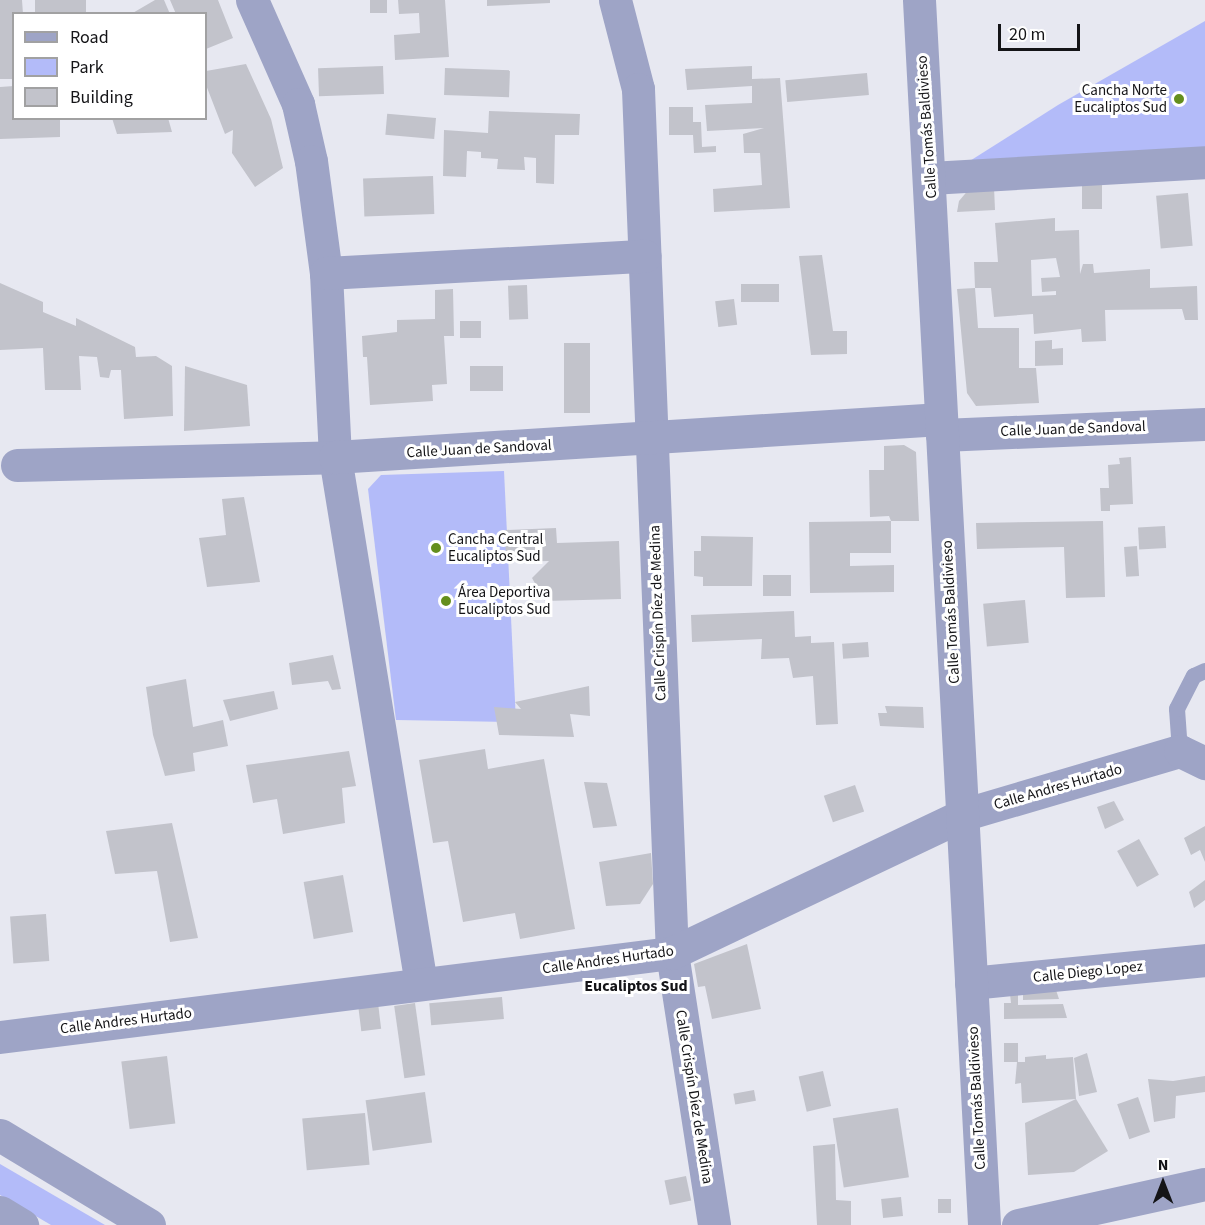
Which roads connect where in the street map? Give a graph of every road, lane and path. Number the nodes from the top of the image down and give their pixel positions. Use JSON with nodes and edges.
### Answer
{"nodes":[{"id":1,"x":252,"y":0,"type":"edge"},
{"id":2,"x":615,"y":0,"type":"edge"},
{"id":3,"x":919,"y":0,"type":"edge"},
{"id":4,"x":1205,"y":162,"type":"edge"},
{"id":5,"x":930,"y":178,"type":"junction"},
{"id":6,"x":645,"y":256,"type":"junction"},
{"id":7,"x":326,"y":273,"type":"junction"},
{"id":8,"x":1205,"y":424,"type":"edge"},
{"id":9,"x":941,"y":427,"type":"junction"},
{"id":10,"x":653,"y":438,"type":"junction"},
{"id":11,"x":336,"y":457,"type":"junction"},
{"id":12,"x":17,"y":465,"type":"dead end"},
{"id":13,"x":1205,"y":671,"type":"edge"},
{"id":14,"x":1192,"y":757,"type":"edge"},
{"id":15,"x":962,"y":815,"type":"junction"},
{"id":16,"x":672,"y":953,"type":"junction"},
{"id":17,"x":1205,"y":960,"type":"edge"},
{"id":18,"x":971,"y":983,"type":"junction"},
{"id":19,"x":421,"y":984,"type":"junction"},
{"id":20,"x":0,"y":1037,"type":"edge"},
{"id":21,"x":0,"y":1135,"type":"edge"},
{"id":22,"x":1205,"y":1184,"type":"edge"},
{"id":23,"x":0,"y":1212,"type":"edge"},
{"id":24,"x":22,"y":1225,"type":"edge"},
{"id":25,"x":149,"y":1225,"type":"edge"},
{"id":26,"x":714,"y":1225,"type":"edge"},
{"id":27,"x":984,"y":1225,"type":"edge"},
{"id":28,"x":1018,"y":1225,"type":"edge"}],
"edges":[{"from":1,"to":7,"type":"street"},
{"from":2,"to":6,"type":"street","name":"Calle Crispín Díez de Medina"},
{"from":3,"to":5,"type":"street","name":"Calle Tomás Baldivieso"},
{"from":4,"to":5,"type":"street"},
{"from":5,"to":9,"type":"street","name":"Calle Tomás Baldivieso"},
{"from":6,"to":7,"type":"street"},
{"from":6,"to":10,"type":"street","name":"Calle Crispín Díez de Medina"},
{"from":7,"to":11,"type":"street"},
{"from":8,"to":9,"type":"street","name":"Calle Juan de Sandoval"},
{"from":9,"to":10,"type":"street","name":"Calle Juan de Sandoval"},
{"from":9,"to":15,"type":"street","name":"Calle Tomás Baldivieso"},
{"from":10,"to":11,"type":"street","name":"Calle Juan de Sandoval"},
{"from":10,"to":16,"type":"street","name":"Calle Crispín Díez de Medina"},
{"from":11,"to":12,"type":"street","name":"Calle Juan de Sandoval"},
{"from":11,"to":19,"type":"street"},
{"from":13,"to":14,"type":"lane"},
{"from":14,"to":15,"type":"street","name":"Calle Andres Hurtado"},
{"from":15,"to":16,"type":"street","name":"Calle Andres Hurtado"},
{"from":15,"to":18,"type":"street","name":"Calle Tomás Baldivieso"},
{"from":16,"to":19,"type":"street","name":"Calle Andres Hurtado"},
{"from":16,"to":26,"type":"street","name":"Calle Crispín Díez de Medina"},
{"from":17,"to":18,"type":"street","name":"Calle Diego Lopez"},
{"from":18,"to":27,"type":"street","name":"Calle Tomás Baldivieso"},
{"from":19,"to":20,"type":"street","name":"Calle Andres Hurtado"},
{"from":21,"to":25,"type":"street"},
{"from":22,"to":28,"type":"street"},
{"from":23,"to":24,"type":"street"}]}
